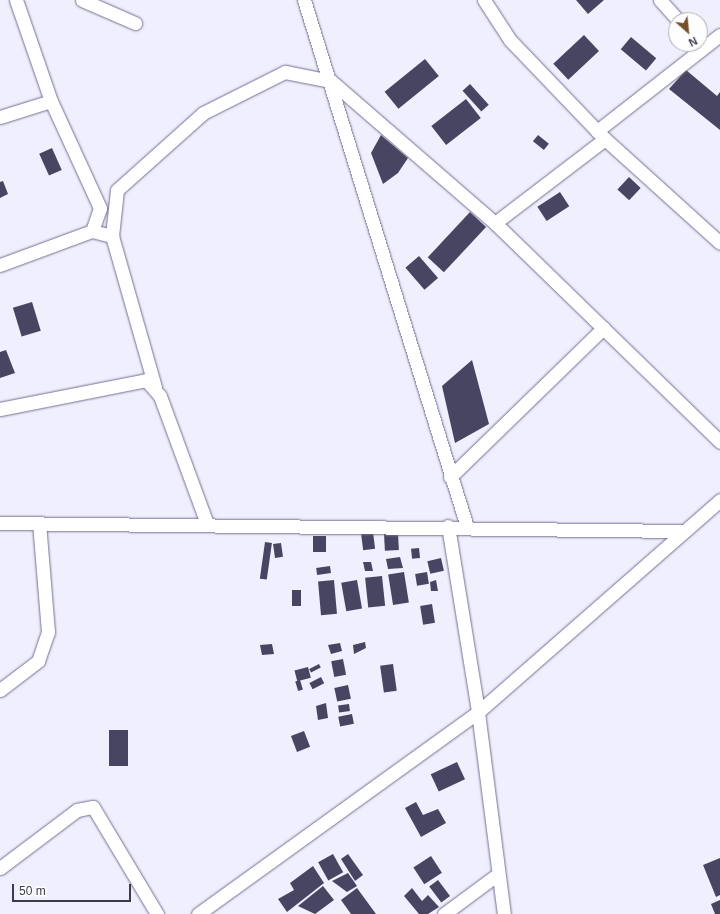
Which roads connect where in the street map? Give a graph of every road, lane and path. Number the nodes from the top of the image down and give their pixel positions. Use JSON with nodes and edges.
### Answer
{"nodes":[{"id":1,"x":16,"y":0,"type":"edge"},
{"id":2,"x":82,"y":0,"type":"edge"},
{"id":3,"x":304,"y":0,"type":"edge"},
{"id":4,"x":484,"y":0,"type":"edge"},
{"id":5,"x":660,"y":0,"type":"edge"},
{"id":6,"x":671,"y":12,"type":"edge"},
{"id":7,"x":135,"y":23,"type":"dead end"},
{"id":8,"x":720,"y":35,"type":"edge"},
{"id":9,"x":708,"y":41,"type":"edge"},
{"id":10,"x":693,"y":52,"type":"edge"},
{"id":11,"x":331,"y":81,"type":"junction"},
{"id":12,"x":51,"y":101,"type":"junction"},
{"id":13,"x":0,"y":117,"type":"edge"},
{"id":14,"x":601,"y":135,"type":"junction"},
{"id":15,"x":495,"y":223,"type":"junction"},
{"id":16,"x":92,"y":231,"type":"junction"},
{"id":17,"x":112,"y":236,"type":"junction"},
{"id":18,"x":720,"y":244,"type":"edge"},
{"id":19,"x":0,"y":265,"type":"edge"},
{"id":20,"x":603,"y":328,"type":"junction"},
{"id":21,"x":155,"y":387,"type":"junction"},
{"id":22,"x":0,"y":409,"type":"edge"},
{"id":23,"x":720,"y":442,"type":"edge"},
{"id":24,"x":450,"y":477,"type":"junction"},
{"id":25,"x":720,"y":500,"type":"edge"},
{"id":26,"x":0,"y":523,"type":"edge"},
{"id":27,"x":40,"y":523,"type":"junction"},
{"id":28,"x":207,"y":524,"type":"junction"},
{"id":29,"x":448,"y":526,"type":"junction"},
{"id":30,"x":466,"y":527,"type":"junction"},
{"id":31,"x":681,"y":531,"type":"junction"},
{"id":32,"x":0,"y":690,"type":"edge"},
{"id":33,"x":478,"y":712,"type":"junction"},
{"id":34,"x":0,"y":868,"type":"edge"},
{"id":35,"x":498,"y":874,"type":"junction"},
{"id":36,"x":157,"y":914,"type":"edge"},
{"id":37,"x":198,"y":914,"type":"edge"},
{"id":38,"x":444,"y":914,"type":"edge"},
{"id":39,"x":504,"y":914,"type":"edge"}],
"edges":[{"from":1,"to":12,"type":"street"},
{"from":2,"to":7,"type":"street"},
{"from":3,"to":11,"type":"street"},
{"from":4,"to":14,"type":"street"},
{"from":5,"to":6,"type":"street"},
{"from":8,"to":9,"type":"street"},
{"from":10,"to":14,"type":"street"},
{"from":11,"to":15,"type":"street"},
{"from":11,"to":17,"type":"street"},
{"from":11,"to":24,"type":"street"},
{"from":12,"to":13,"type":"street"},
{"from":12,"to":16,"type":"street"},
{"from":14,"to":15,"type":"street"},
{"from":14,"to":18,"type":"street"},
{"from":15,"to":20,"type":"street"},
{"from":16,"to":17,"type":"street"},
{"from":16,"to":19,"type":"street"},
{"from":17,"to":21,"type":"street"},
{"from":20,"to":23,"type":"street"},
{"from":20,"to":24,"type":"street"},
{"from":21,"to":22,"type":"street"},
{"from":21,"to":28,"type":"street"},
{"from":24,"to":30,"type":"street"},
{"from":25,"to":31,"type":"street"},
{"from":26,"to":27,"type":"street"},
{"from":27,"to":28,"type":"street"},
{"from":27,"to":32,"type":"street"},
{"from":28,"to":29,"type":"street"},
{"from":29,"to":30,"type":"street"},
{"from":29,"to":33,"type":"street"},
{"from":30,"to":31,"type":"street"},
{"from":31,"to":33,"type":"street"},
{"from":33,"to":35,"type":"street"},
{"from":33,"to":37,"type":"street"},
{"from":34,"to":36,"type":"street"},
{"from":35,"to":38,"type":"street"},
{"from":35,"to":39,"type":"street"}]}
